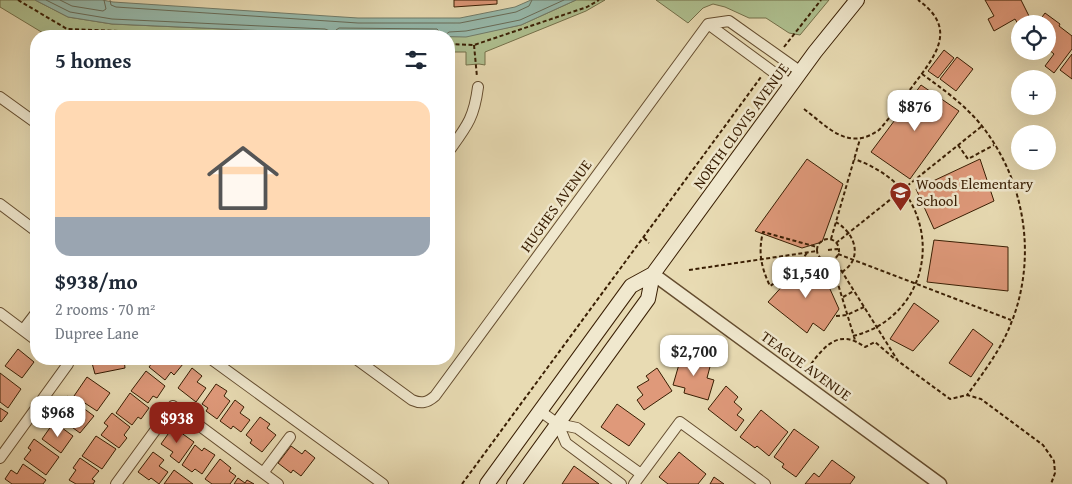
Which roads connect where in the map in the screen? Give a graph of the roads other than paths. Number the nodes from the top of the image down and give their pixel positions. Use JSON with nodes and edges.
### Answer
{"nodes":[{"id":1,"x":857,"y":0,"type":"edge"},
{"id":2,"x":708,"y":24,"type":"junction"},
{"id":3,"x":801,"y":72,"type":"junction"},
{"id":4,"x":791,"y":85,"type":"junction"},
{"id":5,"x":478,"y":86,"type":"road end"},
{"id":6,"x":0,"y":97,"type":"edge"},
{"id":7,"x":30,"y":119,"type":"edge"},
{"id":8,"x":455,"y":143,"type":"edge"},
{"id":9,"x":0,"y":204,"type":"edge"},
{"id":10,"x":30,"y":226,"type":"edge"},
{"id":11,"x":654,"y":274,"type":"junction"},
{"id":12,"x":0,"y":314,"type":"edge"},
{"id":13,"x":30,"y":321,"type":"edge"},
{"id":14,"x":23,"y":330,"type":"junction"},
{"id":15,"x":30,"y":335,"type":"edge"},
{"id":16,"x":62,"y":365,"type":"edge"},
{"id":17,"x":219,"y":365,"type":"edge"},
{"id":18,"x":364,"y":365,"type":"edge"},
{"id":19,"x":540,"y":411,"type":"junction"},
{"id":20,"x":558,"y":424,"type":"junction"},
{"id":21,"x":290,"y":436,"type":"dead end"},
{"id":22,"x":0,"y":458,"type":"edge"},
{"id":23,"x":263,"y":473,"type":"junction"},
{"id":24,"x":641,"y":474,"type":"junction"},
{"id":25,"x":119,"y":483,"type":"edge"},
{"id":26,"x":278,"y":484,"type":"edge"},
{"id":27,"x":383,"y":484,"type":"edge"},
{"id":28,"x":488,"y":484,"type":"edge"},
{"id":29,"x":514,"y":484,"type":"edge"},
{"id":30,"x":622,"y":484,"type":"edge"},
{"id":31,"x":634,"y":484,"type":"edge"},
{"id":32,"x":765,"y":484,"type":"edge"},
{"id":33,"x":940,"y":484,"type":"edge"}],
"edges":[{"from":1,"to":3,"type":"main road","name":"NORTH CLOVIS AVENUE"},
{"from":2,"to":3,"type":"street"},
{"from":2,"to":4,"type":"street"},
{"from":2,"to":18,"type":"street","name":"HUGHES AVENUE"},
{"from":3,"to":4,"type":"main road","name":"NORTH CLOVIS AVENUE"},
{"from":4,"to":11,"type":"main road","name":"NORTH CLOVIS AVENUE"},
{"from":5,"to":8,"type":"street"},
{"from":6,"to":7,"type":"street"},
{"from":9,"to":10,"type":"street"},
{"from":11,"to":19,"type":"main road","name":"NORTH CLOVIS AVENUE"},
{"from":11,"to":20,"type":"main road","name":"NORTH CLOVIS AVENUE"},
{"from":11,"to":33,"type":"street","name":"TEAGUE AVENUE"},
{"from":12,"to":14,"type":"street"},
{"from":13,"to":14,"type":"street"},
{"from":14,"to":15,"type":"street"},
{"from":16,"to":22,"type":"street"},
{"from":17,"to":27,"type":"street"},
{"from":19,"to":20,"type":"street"},
{"from":19,"to":28,"type":"main road","name":"NORTH CLOVIS AVENUE"},
{"from":20,"to":24,"type":"street"},
{"from":20,"to":29,"type":"main road","name":"NORTH CLOVIS AVENUE"},
{"from":20,"to":30,"type":"street"},
{"from":21,"to":23,"type":"street"},
{"from":23,"to":25,"type":"street"},
{"from":23,"to":26,"type":"street"},
{"from":24,"to":31,"type":"street"},
{"from":24,"to":32,"type":"street"}]}
